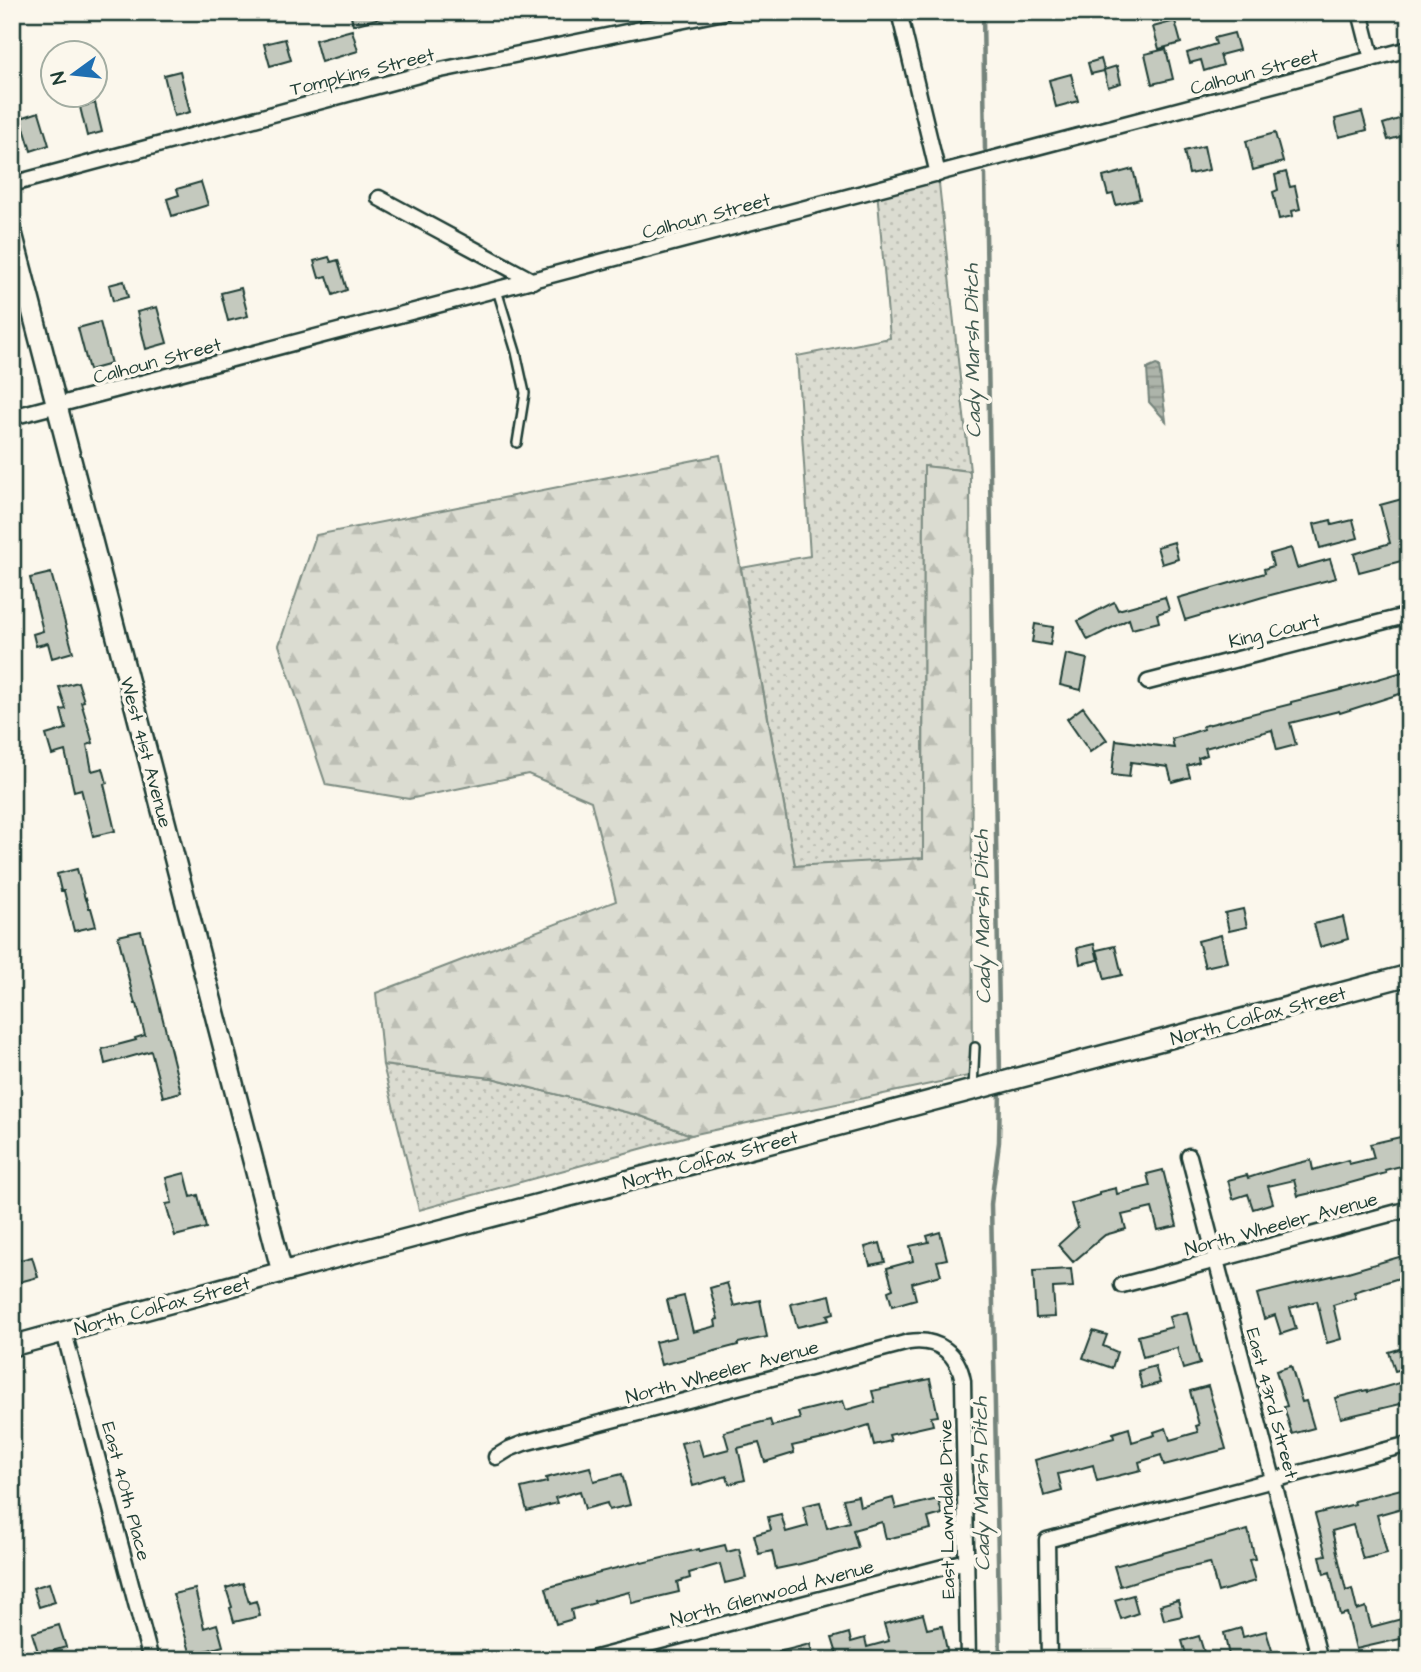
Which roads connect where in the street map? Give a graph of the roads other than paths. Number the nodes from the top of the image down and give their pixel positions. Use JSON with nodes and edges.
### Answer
{"nodes":[{"id":1,"x":724,"y":12,"type":"edge"},
{"id":2,"x":899,"y":12,"type":"edge"},
{"id":3,"x":1360,"y":12,"type":"edge"},
{"id":4,"x":1409,"y":49,"type":"edge"},
{"id":5,"x":1372,"y":59,"type":"junction"},
{"id":6,"x":938,"y":174,"type":"junction"},
{"id":7,"x":12,"y":184,"type":"edge"},
{"id":8,"x":379,"y":198,"type":"dead end"},
{"id":9,"x":12,"y":233,"type":"edge"},
{"id":10,"x":533,"y":281,"type":"junction"},
{"id":11,"x":497,"y":290,"type":"junction"},
{"id":12,"x":57,"y":406,"type":"junction"},
{"id":13,"x":12,"y":417,"type":"edge"},
{"id":14,"x":517,"y":443,"type":"dead end"},
{"id":15,"x":1409,"y":615,"type":"edge"},
{"id":16,"x":1149,"y":682,"type":"dead end"},
{"id":17,"x":1409,"y":975,"type":"edge"},
{"id":18,"x":975,"y":1047,"type":"dead end"},
{"id":19,"x":973,"y":1082,"type":"junction"},
{"id":20,"x":1189,"y":1156,"type":"dead end"},
{"id":21,"x":1409,"y":1209,"type":"edge"},
{"id":22,"x":1216,"y":1260,"type":"junction"},
{"id":23,"x":282,"y":1272,"type":"junction"},
{"id":24,"x":1122,"y":1285,"type":"dead end"},
{"id":25,"x":64,"y":1332,"type":"junction"},
{"id":26,"x":12,"y":1346,"type":"edge"},
{"id":27,"x":955,"y":1360,"type":"joint"},
{"id":28,"x":1409,"y":1444,"type":"edge"},
{"id":29,"x":496,"y":1457,"type":"dead end"},
{"id":30,"x":1273,"y":1479,"type":"junction"},
{"id":31,"x":966,"y":1561,"type":"junction"},
{"id":32,"x":152,"y":1660,"type":"edge"},
{"id":33,"x":588,"y":1660,"type":"edge"},
{"id":34,"x":968,"y":1660,"type":"edge"},
{"id":35,"x":1049,"y":1660,"type":"edge"},
{"id":36,"x":1320,"y":1660,"type":"edge"}],
"edges":[{"from":1,"to":7,"type":"street","name":"Tompkins Street"},
{"from":2,"to":6,"type":"street"},
{"from":3,"to":5,"type":"street"},
{"from":4,"to":5,"type":"street","name":"Calhoun Street"},
{"from":5,"to":6,"type":"street","name":"Calhoun Street"},
{"from":6,"to":10,"type":"street","name":"Calhoun Street"},
{"from":8,"to":10,"type":"street"},
{"from":9,"to":12,"type":"street","name":"West 41st Avenue"},
{"from":10,"to":11,"type":"street","name":"Calhoun Street"},
{"from":11,"to":12,"type":"street","name":"Calhoun Street"},
{"from":11,"to":14,"type":"lane"},
{"from":12,"to":13,"type":"street","name":"Calhoun Street"},
{"from":12,"to":23,"type":"street","name":"West 41st Avenue"},
{"from":15,"to":16,"type":"street","name":"King Court"},
{"from":17,"to":19,"type":"street","name":"North Colfax Street"},
{"from":18,"to":19,"type":"lane"},
{"from":19,"to":23,"type":"street","name":"North Colfax Street"},
{"from":20,"to":22,"type":"street","name":"East 43rd Street"},
{"from":21,"to":22,"type":"street","name":"North Wheeler Avenue"},
{"from":22,"to":24,"type":"street","name":"North Wheeler Avenue"},
{"from":22,"to":30,"type":"street","name":"East 43rd Street"},
{"from":23,"to":25,"type":"street","name":"North Colfax Street"},
{"from":25,"to":26,"type":"street","name":"North Colfax Street"},
{"from":25,"to":32,"type":"street","name":"East 40th Place"},
{"from":27,"to":29,"type":"street","name":"North Wheeler Avenue"},
{"from":27,"to":31,"type":"street","name":"East Lawndale Drive"},
{"from":28,"to":30,"type":"street"},
{"from":30,"to":35,"type":"street"},
{"from":30,"to":36,"type":"street","name":"East 43rd Street"},
{"from":31,"to":33,"type":"street","name":"North Glenwood Avenue"},
{"from":31,"to":34,"type":"street","name":"East Lawndale Drive"}]}
